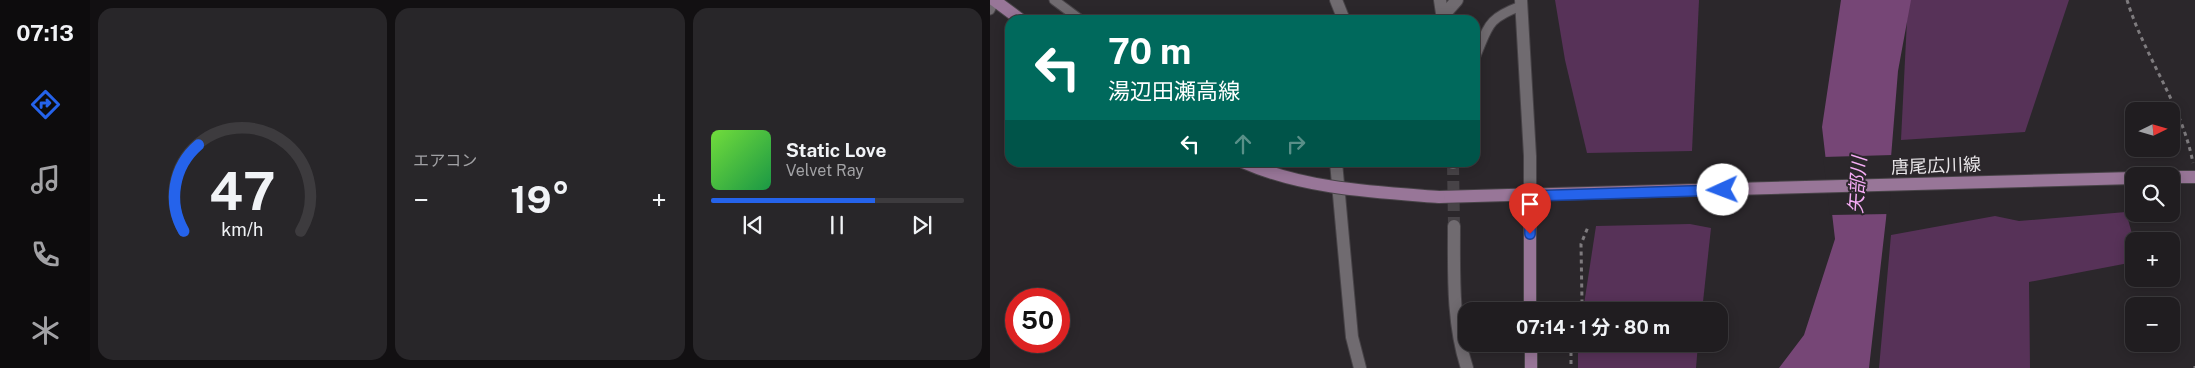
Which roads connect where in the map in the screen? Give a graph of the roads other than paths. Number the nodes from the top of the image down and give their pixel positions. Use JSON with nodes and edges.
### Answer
{"nodes":[{"id":1,"x":995,"y":0,"type":"edge"},
{"id":2,"x":1054,"y":0,"type":"edge"},
{"id":3,"x":1336,"y":0,"type":"edge"},
{"id":4,"x":1440,"y":0,"type":"edge"},
{"id":5,"x":1457,"y":0,"type":"edge"},
{"id":6,"x":1521,"y":3,"type":"edge"},
{"id":7,"x":990,"y":10,"type":"edge"},
{"id":8,"x":1014,"y":15,"type":"edge"},
{"id":9,"x":1074,"y":15,"type":"edge"},
{"id":10,"x":1342,"y":15,"type":"edge"},
{"id":11,"x":1442,"y":15,"type":"edge"},
{"id":12,"x":1445,"y":15,"type":"edge"},
{"id":13,"x":1480,"y":46,"type":"edge"},
{"id":14,"x":1253,"y":167,"type":"edge"},
{"id":15,"x":1336,"y":167,"type":"edge"},
{"id":16,"x":2180,"y":177,"type":"edge"},
{"id":17,"x":2195,"y":177,"type":"edge"},
{"id":18,"x":2125,"y":178,"type":"edge"},
{"id":19,"x":1530,"y":196,"type":"junction"},
{"id":20,"x":1454,"y":226,"type":"tunnel mouth"},
{"id":21,"x":1530,"y":302,"type":"edge"},
{"id":22,"x":1531,"y":352,"type":"edge"},
{"id":23,"x":1360,"y":368,"type":"edge"},
{"id":24,"x":1467,"y":368,"type":"edge"},
{"id":25,"x":1531,"y":368,"type":"edge"}],
"edges":[{"from":1,"to":7,"type":"lane"},
{"from":1,"to":8,"type":"main road"},
{"from":2,"to":9,"type":"lane"},
{"from":3,"to":10,"type":"street"},
{"from":4,"to":11,"type":"street"},
{"from":5,"to":12,"type":"street"},
{"from":6,"to":13,"type":"lane"},
{"from":6,"to":19,"type":"street"},
{"from":14,"to":19,"type":"main road","name":"唐尾広川線","bridge":true},
{"from":15,"to":23,"type":"street"},
{"from":16,"to":17,"type":"main road"},
{"from":18,"to":19,"type":"main road","name":"唐尾広川線"},
{"from":19,"to":21,"type":"main road"},
{"from":20,"to":24,"type":"street"},
{"from":22,"to":25,"type":"main road"}]}
